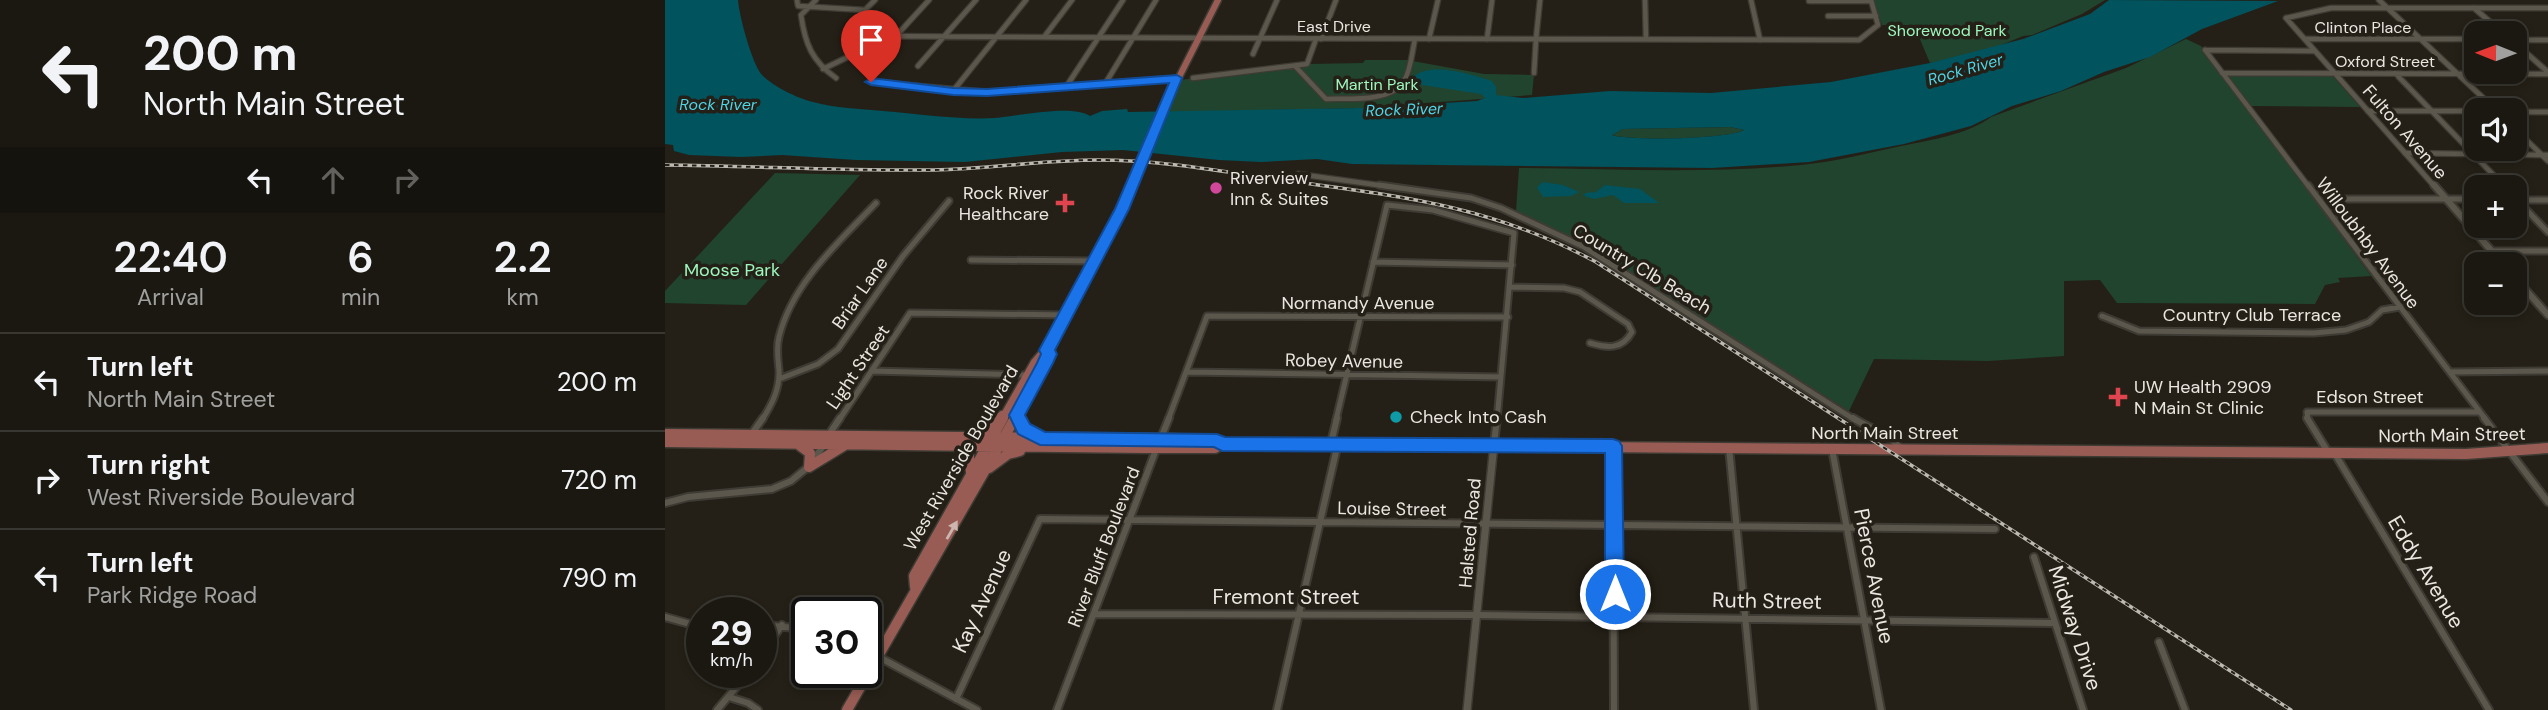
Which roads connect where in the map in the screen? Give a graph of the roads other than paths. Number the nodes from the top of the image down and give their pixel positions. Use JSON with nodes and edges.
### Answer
{"nodes":[{"id":1,"x":797,"y":0,"type":"edge"},
{"id":2,"x":816,"y":0,"type":"edge"},
{"id":3,"x":875,"y":0,"type":"edge"},
{"id":4,"x":929,"y":0,"type":"edge"},
{"id":5,"x":976,"y":0,"type":"edge"},
{"id":6,"x":1026,"y":0,"type":"edge"},
{"id":7,"x":1072,"y":0,"type":"edge"},
{"id":8,"x":1123,"y":0,"type":"edge"},
{"id":9,"x":1156,"y":0,"type":"edge"},
{"id":10,"x":1218,"y":0,"type":"edge"},
{"id":11,"x":1277,"y":0,"type":"edge"},
{"id":12,"x":1336,"y":0,"type":"edge"},
{"id":13,"x":1438,"y":0,"type":"edge"},
{"id":14,"x":1492,"y":0,"type":"edge"},
{"id":15,"x":1540,"y":0,"type":"edge"},
{"id":16,"x":1645,"y":0,"type":"edge"},
{"id":17,"x":1751,"y":0,"type":"edge"},
{"id":18,"x":1871,"y":0,"type":"edge"},
{"id":19,"x":2379,"y":0,"type":"edge"},
{"id":20,"x":2508,"y":0,"type":"edge"},
{"id":21,"x":1809,"y":1,"type":"edge"},
{"id":22,"x":2389,"y":7,"type":"junction"},
{"id":23,"x":808,"y":8,"type":"junction"},
{"id":24,"x":2474,"y":8,"type":"junction"},
{"id":25,"x":2517,"y":8,"type":"junction"},
{"id":26,"x":2548,"y":8,"type":"edge"},
{"id":27,"x":865,"y":10,"type":"junction"},
{"id":28,"x":1828,"y":16,"type":"dead end"},
{"id":29,"x":1876,"y":16,"type":"junction"},
{"id":30,"x":2490,"y":21,"type":"edge"},
{"id":31,"x":871,"y":36,"type":"junction"},
{"id":32,"x":896,"y":36,"type":"junction"},
{"id":33,"x":944,"y":37,"type":"junction"},
{"id":34,"x":995,"y":37,"type":"junction"},
{"id":35,"x":1044,"y":37,"type":"junction"},
{"id":36,"x":1098,"y":38,"type":"junction"},
{"id":37,"x":1133,"y":38,"type":"junction"},
{"id":38,"x":1198,"y":38,"type":"junction"},
{"id":39,"x":1415,"y":38,"type":"junction"},
{"id":40,"x":1429,"y":38,"type":"junction"},
{"id":41,"x":2421,"y":38,"type":"junction"},
{"id":42,"x":1260,"y":39,"type":"junction"},
{"id":43,"x":1319,"y":39,"type":"junction"},
{"id":44,"x":1486,"y":39,"type":"junction"},
{"id":45,"x":1536,"y":39,"type":"junction"},
{"id":46,"x":1646,"y":39,"type":"junction"},
{"id":47,"x":2305,"y":39,"type":"junction"},
{"id":48,"x":2464,"y":39,"type":"edge"},
{"id":49,"x":1760,"y":40,"type":"junction"},
{"id":50,"x":2548,"y":40,"type":"edge"},
{"id":51,"x":2527,"y":41,"type":"edge"},
{"id":52,"x":2205,"y":50,"type":"joint"},
{"id":53,"x":2315,"y":51,"type":"junction"},
{"id":54,"x":2527,"y":53,"type":"edge"},
{"id":55,"x":1253,"y":54,"type":"dead end"},
{"id":56,"x":918,"y":66,"type":"dead end"},
{"id":57,"x":1295,"y":66,"type":"junction"},
{"id":58,"x":823,"y":69,"type":"junction"},
{"id":59,"x":1534,"y":73,"type":"dead end"},
{"id":60,"x":2223,"y":73,"type":"junction"},
{"id":61,"x":2334,"y":73,"type":"junction"},
{"id":62,"x":2395,"y":73,"type":"junction"},
{"id":63,"x":2548,"y":73,"type":"edge"},
{"id":64,"x":2459,"y":74,"type":"junction"},
{"id":65,"x":836,"y":78,"type":"dead end"},
{"id":66,"x":1177,"y":78,"type":"junction"},
{"id":67,"x":1193,"y":78,"type":"dead end"},
{"id":68,"x":871,"y":82,"type":"dead end"},
{"id":69,"x":1105,"y":84,"type":"junction"},
{"id":70,"x":1066,"y":87,"type":"junction"},
{"id":71,"x":953,"y":92,"type":"junction"},
{"id":72,"x":2484,"y":98,"type":"edge"},
{"id":73,"x":2368,"y":111,"type":"junction"},
{"id":74,"x":2431,"y":111,"type":"junction"},
{"id":75,"x":2464,"y":111,"type":"edge"},
{"id":76,"x":2527,"y":112,"type":"edge"},
{"id":77,"x":2548,"y":112,"type":"edge"},
{"id":78,"x":2527,"y":141,"type":"edge"},
{"id":79,"x":2464,"y":145,"type":"edge"},
{"id":80,"x":2405,"y":153,"type":"junction"},
{"id":81,"x":2464,"y":154,"type":"edge"},
{"id":82,"x":2527,"y":155,"type":"edge"},
{"id":83,"x":2541,"y":155,"type":"junction"},
{"id":84,"x":2548,"y":155,"type":"edge"},
{"id":85,"x":2480,"y":161,"type":"edge"},
{"id":86,"x":2548,"y":161,"type":"edge"},
{"id":87,"x":1298,"y":174,"type":"dead end"},
{"id":88,"x":2493,"y":175,"type":"edge"},
{"id":89,"x":2333,"y":199,"type":"dead end"},
{"id":90,"x":2445,"y":199,"type":"junction"},
{"id":91,"x":2464,"y":199,"type":"edge"},
{"id":92,"x":2527,"y":199,"type":"edge"},
{"id":93,"x":2548,"y":200,"type":"edge"},
{"id":94,"x":949,"y":201,"type":"dead end"},
{"id":95,"x":876,"y":203,"type":"dead end"},
{"id":96,"x":2527,"y":211,"type":"edge"},
{"id":97,"x":2548,"y":232,"type":"edge"},
{"id":98,"x":2491,"y":251,"type":"joint"},
{"id":99,"x":2548,"y":251,"type":"edge"},
{"id":100,"x":971,"y":260,"type":"dead end"},
{"id":101,"x":1095,"y":261,"type":"junction"},
{"id":102,"x":1373,"y":262,"type":"junction"},
{"id":103,"x":1512,"y":265,"type":"junction"},
{"id":104,"x":1511,"y":287,"type":"junction"},
{"id":105,"x":2527,"y":290,"type":"edge"},
{"id":106,"x":2400,"y":307,"type":"junction"},
{"id":107,"x":2544,"y":307,"type":"edge"},
{"id":108,"x":1067,"y":315,"type":"junction"},
{"id":109,"x":2548,"y":315,"type":"edge"},
{"id":110,"x":1207,"y":316,"type":"joint"},
{"id":111,"x":2102,"y":316,"type":"dead end"},
{"id":112,"x":1361,"y":317,"type":"junction"},
{"id":113,"x":1508,"y":317,"type":"junction"},
{"id":114,"x":1590,"y":343,"type":"dead end"},
{"id":115,"x":1047,"y":350,"type":"junction"},
{"id":116,"x":872,"y":371,"type":"junction"},
{"id":117,"x":1186,"y":372,"type":"junction"},
{"id":118,"x":2449,"y":372,"type":"junction"},
{"id":119,"x":2548,"y":372,"type":"edge"},
{"id":120,"x":1347,"y":374,"type":"junction"},
{"id":121,"x":1029,"y":375,"type":"junction"},
{"id":122,"x":1501,"y":377,"type":"junction"},
{"id":123,"x":779,"y":379,"type":"junction"},
{"id":124,"x":1013,"y":412,"type":"junction"},
{"id":125,"x":2480,"y":412,"type":"junction"},
{"id":126,"x":665,"y":433,"type":"edge"},
{"id":127,"x":967,"y":436,"type":"junction"},
{"id":128,"x":992,"y":437,"type":"junction"},
{"id":129,"x":749,"y":438,"type":"junction"},
{"id":130,"x":1004,"y":438,"type":"junction"},
{"id":131,"x":827,"y":439,"type":"junction"},
{"id":132,"x":1040,"y":439,"type":"junction"},
{"id":133,"x":665,"y":442,"type":"edge"},
{"id":134,"x":793,"y":443,"type":"junction"},
{"id":135,"x":1334,"y":443,"type":"junction"},
{"id":136,"x":850,"y":444,"type":"junction"},
{"id":137,"x":1159,"y":444,"type":"junction"},
{"id":138,"x":1494,"y":444,"type":"junction"},
{"id":139,"x":957,"y":445,"type":"junction"},
{"id":140,"x":1613,"y":446,"type":"junction"},
{"id":141,"x":986,"y":447,"type":"junction"},
{"id":142,"x":1729,"y":447,"type":"junction"},
{"id":143,"x":998,"y":448,"type":"junction"},
{"id":144,"x":1034,"y":448,"type":"junction"},
{"id":145,"x":1901,"y":448,"type":"junction"},
{"id":146,"x":2548,"y":448,"type":"edge"},
{"id":147,"x":1832,"y":449,"type":"junction"},
{"id":148,"x":2331,"y":452,"type":"junction"},
{"id":149,"x":2510,"y":452,"type":"junction"},
{"id":150,"x":809,"y":467,"type":"junction"},
{"id":151,"x":984,"y":473,"type":"junction"},
{"id":152,"x":971,"y":474,"type":"junction"},
{"id":153,"x":2548,"y":502,"type":"edge"},
{"id":154,"x":665,"y":503,"type":"edge"},
{"id":155,"x":1040,"y":519,"type":"joint"},
{"id":156,"x":1129,"y":521,"type":"junction"},
{"id":157,"x":1321,"y":522,"type":"junction"},
{"id":158,"x":1487,"y":525,"type":"junction"},
{"id":159,"x":1614,"y":527,"type":"junction"},
{"id":160,"x":1738,"y":528,"type":"junction"},
{"id":161,"x":1846,"y":528,"type":"junction"},
{"id":162,"x":1995,"y":529,"type":"dead end"},
{"id":163,"x":2034,"y":557,"type":"dead end"},
{"id":164,"x":915,"y":587,"type":"junction"},
{"id":165,"x":1094,"y":614,"type":"junction"},
{"id":166,"x":1299,"y":615,"type":"junction"},
{"id":167,"x":1478,"y":615,"type":"junction"},
{"id":168,"x":1615,"y":616,"type":"junction"},
{"id":169,"x":665,"y":617,"type":"edge"},
{"id":170,"x":1746,"y":618,"type":"junction"},
{"id":171,"x":1865,"y":619,"type":"junction"},
{"id":172,"x":686,"y":623,"type":"edge"},
{"id":173,"x":2055,"y":623,"type":"junction"},
{"id":174,"x":777,"y":625,"type":"edge"},
{"id":175,"x":782,"y":625,"type":"junction"},
{"id":176,"x":791,"y":626,"type":"edge"},
{"id":177,"x":777,"y":632,"type":"edge"},
{"id":178,"x":882,"y":636,"type":"edge"},
{"id":179,"x":2159,"y":642,"type":"dead end"},
{"id":180,"x":882,"y":658,"type":"edge"},
{"id":181,"x":736,"y":688,"type":"edge"},
{"id":182,"x":856,"y":688,"type":"edge"},
{"id":183,"x":729,"y":697,"type":"junction"},
{"id":184,"x":956,"y":699,"type":"junction"},
{"id":185,"x":717,"y":710,"type":"edge"},
{"id":186,"x":758,"y":710,"type":"edge"},
{"id":187,"x":847,"y":710,"type":"edge"},
{"id":188,"x":977,"y":710,"type":"edge"},
{"id":189,"x":1057,"y":710,"type":"edge"},
{"id":190,"x":1277,"y":710,"type":"edge"},
{"id":191,"x":1467,"y":710,"type":"edge"},
{"id":192,"x":1614,"y":710,"type":"edge"},
{"id":193,"x":1754,"y":710,"type":"edge"},
{"id":194,"x":1881,"y":710,"type":"edge"},
{"id":195,"x":2083,"y":710,"type":"edge"},
{"id":196,"x":2185,"y":710,"type":"edge"},
{"id":197,"x":2489,"y":710,"type":"edge"}],
"edges":[{"from":1,"to":23,"type":"street"},
{"from":2,"to":23,"type":"street"},
{"from":3,"to":27,"type":"street"},
{"from":4,"to":32,"type":"street"},
{"from":5,"to":33,"type":"street"},
{"from":6,"to":34,"type":"street"},
{"from":7,"to":35,"type":"street"},
{"from":8,"to":36,"type":"street"},
{"from":9,"to":37,"type":"street"},
{"from":10,"to":38,"type":"main road","name":"West Riverside Boulevard"},
{"from":11,"to":42,"type":"street"},
{"from":12,"to":43,"type":"street"},
{"from":13,"to":40,"type":"street"},
{"from":14,"to":44,"type":"street"},
{"from":15,"to":45,"type":"street"},
{"from":16,"to":46,"type":"street"},
{"from":17,"to":49,"type":"street"},
{"from":18,"to":21,"type":"street"},
{"from":18,"to":29,"type":"street"},
{"from":19,"to":22,"type":"street"},
{"from":20,"to":25,"type":"street"},
{"from":22,"to":24,"type":"street"},
{"from":22,"to":41,"type":"street"},
{"from":22,"to":47,"type":"street","name":"Fulton Avenue"},
{"from":23,"to":27,"type":"street"},
{"from":23,"to":58,"type":"street"},
{"from":24,"to":25,"type":"street"},
{"from":24,"to":30,"type":"street"},
{"from":25,"to":26,"type":"street"},
{"from":27,"to":31,"type":"street"},
{"from":28,"to":29,"type":"street"},
{"from":29,"to":49,"type":"street","name":"East Drive"},
{"from":31,"to":32,"type":"street","name":"East Drive"},
{"from":31,"to":58,"type":"street"},
{"from":32,"to":33,"type":"street","name":"East Drive"},
{"from":33,"to":34,"type":"street","name":"East Drive"},
{"from":33,"to":56,"type":"street"},
{"from":34,"to":35,"type":"street","name":"East Drive"},
{"from":34,"to":71,"type":"street"},
{"from":35,"to":36,"type":"street","name":"East Drive"},
{"from":36,"to":37,"type":"street","name":"East Drive"},
{"from":36,"to":70,"type":"street"},
{"from":37,"to":38,"type":"street","name":"East Drive"},
{"from":37,"to":69,"type":"street"},
{"from":38,"to":42,"type":"street","name":"East Drive"},
{"from":38,"to":66,"type":"main road","name":"West Riverside Boulevard"},
{"from":39,"to":40,"type":"street","name":"East Drive"},
{"from":39,"to":43,"type":"street","name":"East Drive"},
{"from":39,"to":57,"type":"street"},
{"from":40,"to":44,"type":"street","name":"East Drive"},
{"from":41,"to":47,"type":"street","name":"Clinton Place"},
{"from":41,"to":48,"type":"street","name":"Clinton Place"},
{"from":41,"to":64,"type":"street"},
{"from":42,"to":43,"type":"street","name":"East Drive"},
{"from":42,"to":55,"type":"street"},
{"from":43,"to":57,"type":"street"},
{"from":44,"to":45,"type":"street","name":"East Drive"},
{"from":45,"to":46,"type":"street","name":"East Drive"},
{"from":45,"to":59,"type":"street"},
{"from":46,"to":49,"type":"street","name":"East Drive"},
{"from":47,"to":53,"type":"street","name":"Fulton Avenue"},
{"from":50,"to":51,"type":"street"},
{"from":52,"to":53,"type":"street"},
{"from":52,"to":60,"type":"street","name":"Willoubhby Avenue"},
{"from":53,"to":61,"type":"street","name":"Fulton Avenue"},
{"from":54,"to":63,"type":"street"},
{"from":57,"to":67,"type":"street"},
{"from":58,"to":65,"type":"street"},
{"from":60,"to":61,"type":"street","name":"Oxford Street"},
{"from":60,"to":106,"type":"street","name":"Willoubhby Avenue"},
{"from":61,"to":62,"type":"street","name":"Oxford Street"},
{"from":61,"to":73,"type":"street","name":"Fulton Avenue"},
{"from":62,"to":64,"type":"street","name":"Oxford Street"},
{"from":62,"to":74,"type":"street"},
{"from":63,"to":64,"type":"street","name":"Oxford Street"},
{"from":64,"to":72,"type":"street"},
{"from":66,"to":69,"type":"street"},
{"from":66,"to":101,"type":"main road","name":"West Riverside Boulevard","bridge":true},
{"from":68,"to":71,"type":"street"},
{"from":69,"to":70,"type":"street"},
{"from":70,"to":71,"type":"street"},
{"from":73,"to":74,"type":"street"},
{"from":73,"to":80,"type":"street","name":"Fulton Avenue"},
{"from":74,"to":75,"type":"street"},
{"from":74,"to":79,"type":"street"},
{"from":76,"to":77,"type":"street"},
{"from":78,"to":83,"type":"street"},
{"from":80,"to":81,"type":"street"},
{"from":80,"to":90,"type":"street","name":"Fulton Avenue"},
{"from":82,"to":83,"type":"street"},
{"from":83,"to":84,"type":"street"},
{"from":83,"to":86,"type":"street"},
{"from":85,"to":88,"type":"street"},
{"from":87,"to":145,"type":"street","name":"Country Clb Beach"},
{"from":89,"to":90,"type":"street"},
{"from":90,"to":91,"type":"street"},
{"from":90,"to":98,"type":"street","name":"Fulton Avenue"},
{"from":92,"to":93,"type":"street"},
{"from":94,"to":123,"type":"street","name":"Briar Lane"},
{"from":95,"to":123,"type":"street"},
{"from":96,"to":97,"type":"street"},
{"from":98,"to":99,"type":"street"},
{"from":100,"to":101,"type":"street"},
{"from":101,"to":108,"type":"main road","name":"West Riverside Boulevard"},
{"from":102,"to":103,"type":"street"},
{"from":102,"to":103,"type":"street","name":"Halsted Road"},
{"from":102,"to":112,"type":"street"},
{"from":103,"to":104,"type":"street","name":"Halsted Road"},
{"from":104,"to":113,"type":"street","name":"Halsted Road"},
{"from":104,"to":114,"type":"street"},
{"from":105,"to":107,"type":"street"},
{"from":106,"to":111,"type":"street","name":"Country Club Terrace"},
{"from":106,"to":118,"type":"street","name":"Willoubhby Avenue"},
{"from":107,"to":109,"type":"street"},
{"from":108,"to":115,"type":"main road","name":"West Riverside Boulevard"},
{"from":108,"to":116,"type":"street","name":"Light Street"},
{"from":110,"to":112,"type":"street","name":"Normandy Avenue"},
{"from":110,"to":117,"type":"street","name":"River Bluff Boulevard"},
{"from":112,"to":113,"type":"street","name":"Normandy Avenue"},
{"from":112,"to":120,"type":"street"},
{"from":113,"to":122,"type":"street","name":"Halsted Road"},
{"from":115,"to":121,"type":"main road","name":"West Riverside Boulevard"},
{"from":115,"to":124,"type":"main road","name":"West Riverside Boulevard"},
{"from":116,"to":121,"type":"street"},
{"from":116,"to":131,"type":"street","name":"Light Street"},
{"from":117,"to":120,"type":"street","name":"Robey Avenue"},
{"from":117,"to":137,"type":"street","name":"River Bluff Boulevard"},
{"from":118,"to":119,"type":"street"},
{"from":118,"to":125,"type":"street","name":"Willoubhby Avenue"},
{"from":120,"to":122,"type":"street","name":"Robey Avenue"},
{"from":120,"to":135,"type":"street"},
{"from":121,"to":124,"type":"main road","name":"West Riverside Boulevard"},
{"from":122,"to":138,"type":"street","name":"Halsted Road"},
{"from":123,"to":129,"type":"street"},
{"from":124,"to":127,"type":"main road"},
{"from":124,"to":128,"type":"main road","name":"West Riverside Boulevard"},
{"from":124,"to":130,"type":"main road","name":"West Riverside Boulevard"},
{"from":124,"to":132,"type":"main road"},
{"from":125,"to":148,"type":"street","name":"Edson Street"},
{"from":125,"to":149,"type":"street","name":"Willoubhby Avenue"},
{"from":126,"to":129,"type":"main road"},
{"from":127,"to":128,"type":"main road","name":"North Main Street"},
{"from":127,"to":131,"type":"main road","name":"North Main Street"},
{"from":128,"to":130,"type":"main road","name":"North Main Street"},
{"from":128,"to":141,"type":"main road","name":"West Riverside Boulevard"},
{"from":129,"to":131,"type":"main road"},
{"from":129,"to":133,"type":"main road"},
{"from":129,"to":134,"type":"main road"},
{"from":130,"to":132,"type":"main road","name":"North Main Street"},
{"from":130,"to":143,"type":"main road","name":"West Riverside Boulevard"},
{"from":131,"to":134,"type":"main road"},
{"from":131,"to":136,"type":"main road","name":"North Main Street"},
{"from":131,"to":150,"type":"street","name":"Light Street"},
{"from":132,"to":137,"type":"main road","name":"North Main Street"},
{"from":134,"to":150,"type":"main road"},
{"from":135,"to":137,"type":"main road","name":"North Main Street"},
{"from":135,"to":138,"type":"main road","name":"North Main Street"},
{"from":135,"to":157,"type":"street"},
{"from":136,"to":139,"type":"main road","name":"North Main Street"},
{"from":136,"to":150,"type":"main road"},
{"from":137,"to":144,"type":"main road","name":"North Main Street"},
{"from":137,"to":156,"type":"street","name":"River Bluff Boulevard"},
{"from":138,"to":140,"type":"main road","name":"North Main Street"},
{"from":138,"to":158,"type":"street","name":"Halsted Road"},
{"from":139,"to":141,"type":"main road","name":"North Main Street"},
{"from":139,"to":152,"type":"main road"},
{"from":140,"to":142,"type":"main road","name":"North Main Street"},
{"from":140,"to":159,"type":"street"},
{"from":141,"to":143,"type":"main road","name":"North Main Street"},
{"from":141,"to":152,"type":"main road","name":"West Riverside Boulevard"},
{"from":142,"to":147,"type":"main road","name":"North Main Street"},
{"from":142,"to":160,"type":"street"},
{"from":143,"to":144,"type":"main road","name":"North Main Street"},
{"from":143,"to":151,"type":"main road","name":"West Riverside Boulevard"},
{"from":144,"to":151,"type":"main road"},
{"from":145,"to":147,"type":"main road","name":"North Main Street"},
{"from":145,"to":148,"type":"main road","name":"North Main Street"},
{"from":146,"to":149,"type":"main road","name":"North Main Street"},
{"from":147,"to":161,"type":"street","name":"Pierce Avenue"},
{"from":148,"to":149,"type":"main road","name":"North Main Street"},
{"from":148,"to":197,"type":"street","name":"Eddy Avenue"},
{"from":149,"to":153,"type":"street","name":"Willoubhby Avenue"},
{"from":150,"to":154,"type":"street"},
{"from":164,"to":151,"type":"main road","name":"West Riverside Boulevard","one_way":true},
{"from":152,"to":164,"type":"main road","name":"West Riverside Boulevard"},
{"from":155,"to":156,"type":"street","name":"Louise Street"},
{"from":155,"to":184,"type":"street","name":"Kay Avenue"},
{"from":156,"to":157,"type":"street","name":"Louise Street"},
{"from":156,"to":165,"type":"street","name":"River Bluff Boulevard"},
{"from":157,"to":158,"type":"street","name":"Louise Street"},
{"from":157,"to":166,"type":"street"},
{"from":158,"to":159,"type":"street","name":"Louise Street"},
{"from":158,"to":167,"type":"street","name":"Halsted Road"},
{"from":159,"to":160,"type":"street","name":"Louise Street"},
{"from":159,"to":168,"type":"street"},
{"from":160,"to":161,"type":"street","name":"Louise Street"},
{"from":160,"to":170,"type":"street"},
{"from":161,"to":162,"type":"street","name":"Louise Street"},
{"from":161,"to":171,"type":"street","name":"Pierce Avenue"},
{"from":163,"to":173,"type":"street","name":"Midway Drive"},
{"from":164,"to":178,"type":"main road","name":"West Riverside Boulevard"},
{"from":165,"to":166,"type":"street","name":"Fremont Street"},
{"from":165,"to":189,"type":"street","name":"River Bluff Boulevard"},
{"from":166,"to":167,"type":"street","name":"Fremont Street"},
{"from":166,"to":190,"type":"street"},
{"from":167,"to":168,"type":"street","name":"Ruth Street"},
{"from":167,"to":191,"type":"street","name":"Halsted Road"},
{"from":168,"to":170,"type":"street","name":"Ruth Street"},
{"from":168,"to":192,"type":"street"},
{"from":169,"to":172,"type":"street"},
{"from":170,"to":171,"type":"street","name":"Ruth Street"},
{"from":170,"to":193,"type":"street"},
{"from":171,"to":173,"type":"street","name":"Ruth Street"},
{"from":171,"to":194,"type":"street","name":"Pierce Avenue"},
{"from":173,"to":195,"type":"street","name":"Midway Drive"},
{"from":174,"to":175,"type":"street"},
{"from":175,"to":176,"type":"street"},
{"from":175,"to":177,"type":"street"},
{"from":179,"to":196,"type":"street"},
{"from":180,"to":184,"type":"street"},
{"from":181,"to":183,"type":"street"},
{"from":182,"to":187,"type":"main road","name":"West Riverside Boulevard"},
{"from":183,"to":185,"type":"street"},
{"from":183,"to":186,"type":"street"},
{"from":184,"to":188,"type":"street"}]}
